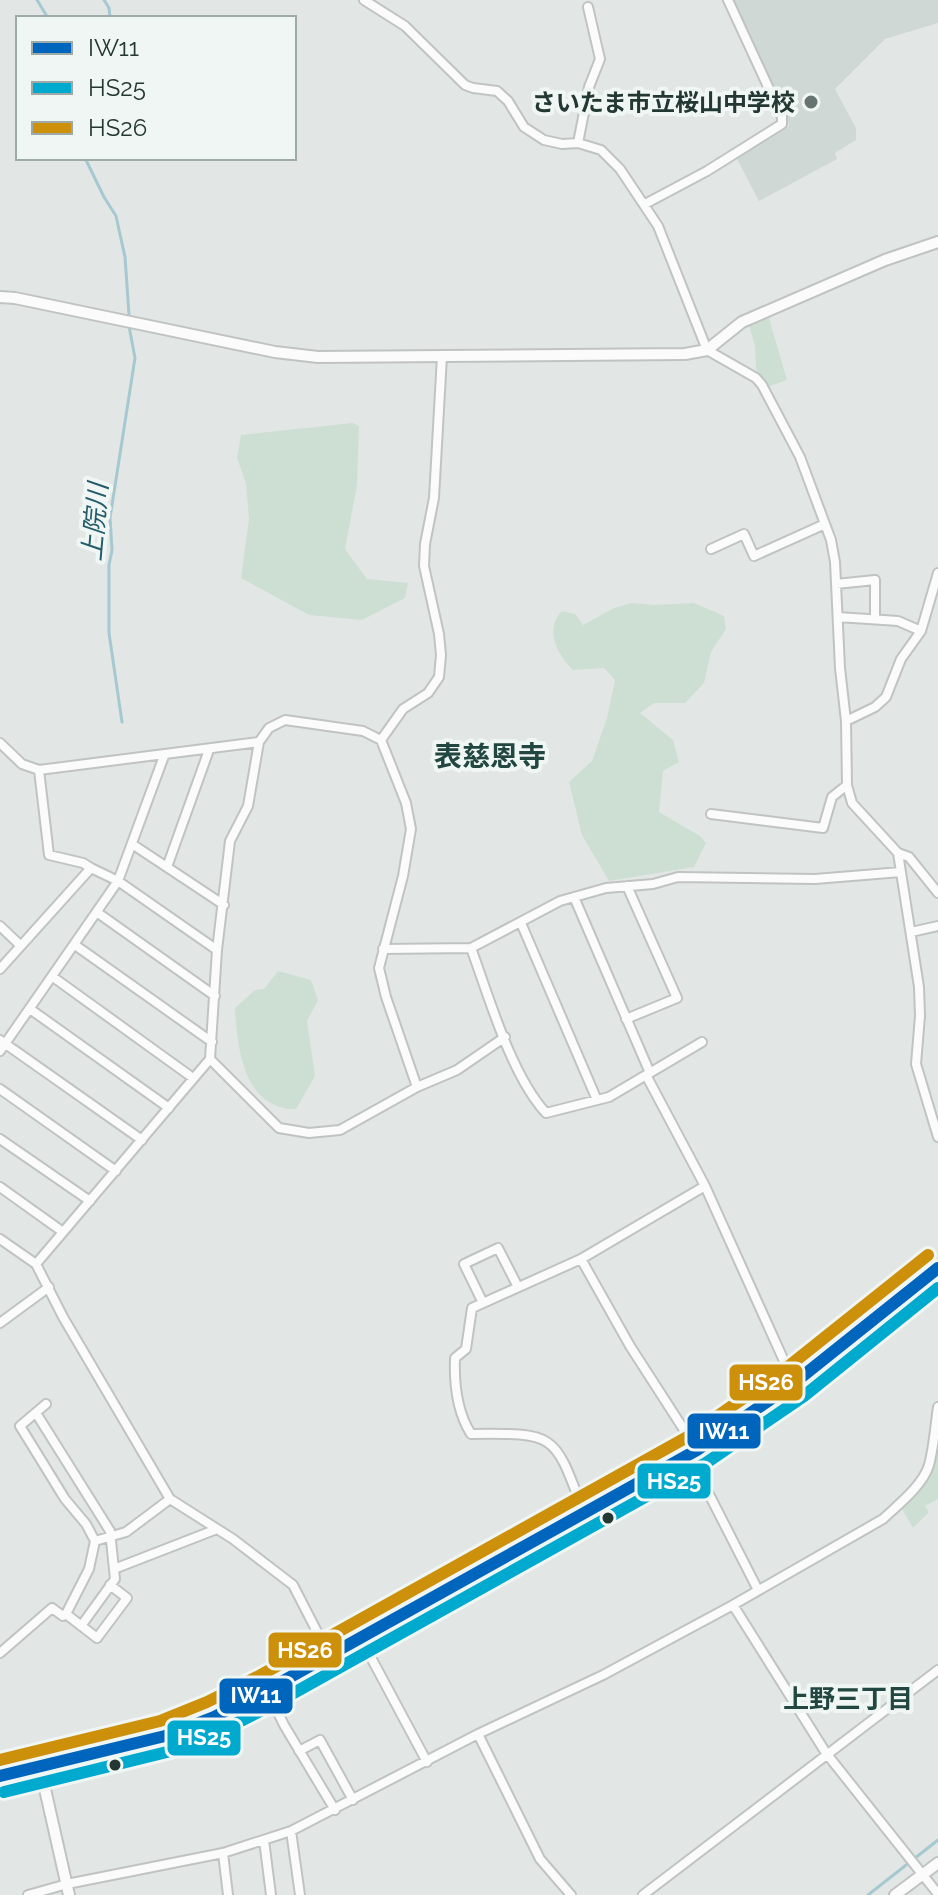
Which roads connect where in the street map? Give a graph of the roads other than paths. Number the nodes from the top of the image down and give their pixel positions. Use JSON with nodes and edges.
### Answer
{"nodes":[{"id":1,"x":364,"y":0,"type":"edge"},
{"id":2,"x":728,"y":0,"type":"edge"},
{"id":3,"x":588,"y":7,"type":"dead end"},
{"id":4,"x":578,"y":143,"type":"junction"},
{"id":5,"x":645,"y":204,"type":"junction"},
{"id":6,"x":938,"y":242,"type":"edge"},
{"id":7,"x":0,"y":297,"type":"edge"},
{"id":8,"x":707,"y":350,"type":"junction"},
{"id":9,"x":442,"y":356,"type":"junction"},
{"id":10,"x":825,"y":524,"type":"junction"},
{"id":11,"x":711,"y":549,"type":"dead end"},
{"id":12,"x":938,"y":573,"type":"edge"},
{"id":13,"x":836,"y":584,"type":"junction"},
{"id":14,"x":838,"y":617,"type":"junction"},
{"id":15,"x":875,"y":618,"type":"junction"},
{"id":16,"x":921,"y":631,"type":"junction"},
{"id":17,"x":846,"y":721,"type":"junction"},
{"id":18,"x":381,"y":740,"type":"junction"},
{"id":19,"x":259,"y":742,"type":"junction"},
{"id":20,"x":0,"y":743,"type":"edge"},
{"id":21,"x":209,"y":750,"type":"junction"},
{"id":22,"x":164,"y":756,"type":"junction"},
{"id":23,"x":39,"y":770,"type":"junction"},
{"id":24,"x":847,"y":785,"type":"junction"},
{"id":25,"x":711,"y":814,"type":"dead end"},
{"id":26,"x":132,"y":844,"type":"junction"},
{"id":27,"x":898,"y":853,"type":"junction"},
{"id":28,"x":167,"y":867,"type":"junction"},
{"id":29,"x":91,"y":868,"type":"junction"},
{"id":30,"x":901,"y":872,"type":"junction"},
{"id":31,"x":118,"y":881,"type":"junction"},
{"id":32,"x":627,"y":886,"type":"junction"},
{"id":33,"x":938,"y":893,"type":"edge"},
{"id":34,"x":574,"y":897,"type":"junction"},
{"id":35,"x":224,"y":905,"type":"junction"},
{"id":36,"x":98,"y":913,"type":"junction"},
{"id":37,"x":521,"y":923,"type":"junction"},
{"id":38,"x":0,"y":926,"type":"edge"},
{"id":39,"x":938,"y":926,"type":"edge"},
{"id":40,"x":911,"y":932,"type":"junction"},
{"id":41,"x":20,"y":945,"type":"junction"},
{"id":42,"x":75,"y":945,"type":"junction"},
{"id":43,"x":471,"y":948,"type":"junction"},
{"id":44,"x":383,"y":949,"type":"junction"},
{"id":45,"x":217,"y":950,"type":"junction"},
{"id":46,"x":0,"y":969,"type":"edge"},
{"id":47,"x":53,"y":977,"type":"junction"},
{"id":48,"x":215,"y":996,"type":"junction"},
{"id":49,"x":30,"y":1009,"type":"junction"},
{"id":50,"x":626,"y":1019,"type":"junction"},
{"id":51,"x":505,"y":1037,"type":"junction"},
{"id":52,"x":212,"y":1042,"type":"junction"},
{"id":53,"x":702,"y":1042,"type":"dead end"},
{"id":54,"x":2,"y":1045,"type":"edge"},
{"id":55,"x":210,"y":1059,"type":"junction"},
{"id":56,"x":648,"y":1074,"type":"junction"},
{"id":57,"x":193,"y":1078,"type":"junction"},
{"id":58,"x":417,"y":1087,"type":"junction"},
{"id":59,"x":0,"y":1089,"type":"edge"},
{"id":60,"x":597,"y":1100,"type":"junction"},
{"id":61,"x":169,"y":1108,"type":"junction"},
{"id":62,"x":938,"y":1137,"type":"edge"},
{"id":63,"x":0,"y":1139,"type":"edge"},
{"id":64,"x":142,"y":1140,"type":"junction"},
{"id":65,"x":116,"y":1171,"type":"junction"},
{"id":66,"x":705,"y":1186,"type":"junction"},
{"id":67,"x":0,"y":1187,"type":"edge"},
{"id":68,"x":90,"y":1201,"type":"junction"},
{"id":69,"x":63,"y":1232,"type":"junction"},
{"id":70,"x":0,"y":1239,"type":"edge"},
{"id":71,"x":581,"y":1259,"type":"junction"},
{"id":72,"x":36,"y":1264,"type":"junction"},
{"id":73,"x":938,"y":1268,"type":"edge"},
{"id":74,"x":49,"y":1287,"type":"junction"},
{"id":75,"x":518,"y":1287,"type":"junction"},
{"id":76,"x":483,"y":1303,"type":"junction"},
{"id":77,"x":0,"y":1323,"type":"edge"},
{"id":78,"x":794,"y":1383,"type":"junction"},
{"id":79,"x":46,"y":1404,"type":"dead end"},
{"id":80,"x":938,"y":1407,"type":"edge"},
{"id":81,"x":36,"y":1413,"type":"junction"},
{"id":82,"x":693,"y":1453,"type":"junction"},
{"id":83,"x":170,"y":1499,"type":"junction"},
{"id":84,"x":584,"y":1513,"type":"junction"},
{"id":85,"x":217,"y":1529,"type":"junction"},
{"id":86,"x":111,"y":1536,"type":"junction"},
{"id":87,"x":95,"y":1541,"type":"junction"},
{"id":88,"x":114,"y":1569,"type":"junction"},
{"id":89,"x":110,"y":1585,"type":"junction"},
{"id":90,"x":758,"y":1590,"type":"junction"},
{"id":91,"x":733,"y":1605,"type":"junction"},
{"id":92,"x":66,"y":1614,"type":"junction"},
{"id":93,"x":81,"y":1626,"type":"junction"},
{"id":94,"x":360,"y":1637,"type":"junction"},
{"id":95,"x":0,"y":1653,"type":"edge"},
{"id":96,"x":329,"y":1655,"type":"junction"},
{"id":97,"x":938,"y":1670,"type":"edge"},
{"id":98,"x":267,"y":1690,"type":"junction"},
{"id":99,"x":478,"y":1734,"type":"junction"},
{"id":100,"x":299,"y":1751,"type":"junction"},
{"id":101,"x":826,"y":1753,"type":"junction"},
{"id":102,"x":427,"y":1762,"type":"junction"},
{"id":103,"x":40,"y":1767,"type":"junction"},
{"id":104,"x":0,"y":1776,"type":"edge"},
{"id":105,"x":353,"y":1800,"type":"junction"},
{"id":106,"x":335,"y":1810,"type":"junction"},
{"id":107,"x":291,"y":1831,"type":"junction"},
{"id":108,"x":264,"y":1840,"type":"junction"},
{"id":109,"x":223,"y":1853,"type":"junction"},
{"id":110,"x":938,"y":1863,"type":"edge"},
{"id":111,"x":922,"y":1875,"type":"junction"},
{"id":112,"x":68,"y":1890,"type":"edge"},
{"id":113,"x":938,"y":1894,"type":"edge"},
{"id":114,"x":28,"y":1895,"type":"edge"},
{"id":115,"x":228,"y":1895,"type":"edge"},
{"id":116,"x":271,"y":1895,"type":"edge"},
{"id":117,"x":300,"y":1895,"type":"edge"},
{"id":118,"x":571,"y":1895,"type":"edge"},
{"id":119,"x":643,"y":1895,"type":"edge"},
{"id":120,"x":895,"y":1895,"type":"edge"}],
"edges":[{"from":1,"to":4,"type":"street"},
{"from":2,"to":5,"type":"street"},
{"from":3,"to":4,"type":"street"},
{"from":4,"to":5,"type":"street"},
{"from":5,"to":8,"type":"street"},
{"from":6,"to":8,"type":"street"},
{"from":7,"to":9,"type":"street"},
{"from":8,"to":9,"type":"street"},
{"from":8,"to":10,"type":"street"},
{"from":9,"to":18,"type":"street"},
{"from":10,"to":11,"type":"street"},
{"from":10,"to":13,"type":"street"},
{"from":12,"to":16,"type":"street"},
{"from":13,"to":14,"type":"street"},
{"from":13,"to":15,"type":"street"},
{"from":14,"to":15,"type":"street"},
{"from":14,"to":17,"type":"street"},
{"from":15,"to":16,"type":"street"},
{"from":16,"to":17,"type":"street"},
{"from":17,"to":24,"type":"street"},
{"from":18,"to":19,"type":"street"},
{"from":18,"to":44,"type":"street"},
{"from":19,"to":21,"type":"street"},
{"from":19,"to":35,"type":"street"},
{"from":20,"to":23,"type":"street"},
{"from":21,"to":22,"type":"street"},
{"from":21,"to":28,"type":"street"},
{"from":22,"to":23,"type":"street"},
{"from":22,"to":26,"type":"street"},
{"from":23,"to":29,"type":"street"},
{"from":24,"to":25,"type":"street"},
{"from":24,"to":27,"type":"street"},
{"from":26,"to":28,"type":"street"},
{"from":26,"to":31,"type":"street"},
{"from":27,"to":30,"type":"street"},
{"from":27,"to":33,"type":"street"},
{"from":28,"to":35,"type":"street"},
{"from":29,"to":31,"type":"street"},
{"from":29,"to":41,"type":"street"},
{"from":30,"to":32,"type":"street"},
{"from":30,"to":40,"type":"street"},
{"from":31,"to":36,"type":"street"},
{"from":31,"to":45,"type":"street"},
{"from":32,"to":34,"type":"street"},
{"from":32,"to":50,"type":"street"},
{"from":34,"to":37,"type":"street"},
{"from":34,"to":50,"type":"street"},
{"from":35,"to":45,"type":"street"},
{"from":36,"to":42,"type":"street"},
{"from":36,"to":48,"type":"street"},
{"from":37,"to":43,"type":"street"},
{"from":37,"to":60,"type":"street"},
{"from":38,"to":41,"type":"street"},
{"from":39,"to":40,"type":"street"},
{"from":40,"to":62,"type":"street"},
{"from":41,"to":46,"type":"street"},
{"from":42,"to":47,"type":"street"},
{"from":42,"to":52,"type":"street"},
{"from":43,"to":44,"type":"street"},
{"from":43,"to":51,"type":"street"},
{"from":44,"to":58,"type":"street"},
{"from":45,"to":48,"type":"street"},
{"from":47,"to":49,"type":"street"},
{"from":47,"to":57,"type":"street"},
{"from":48,"to":52,"type":"street"},
{"from":49,"to":54,"type":"street"},
{"from":49,"to":61,"type":"street"},
{"from":50,"to":56,"type":"street"},
{"from":51,"to":58,"type":"street"},
{"from":51,"to":60,"type":"street"},
{"from":52,"to":55,"type":"street"},
{"from":53,"to":56,"type":"street"},
{"from":54,"to":64,"type":"street"},
{"from":55,"to":57,"type":"street"},
{"from":55,"to":58,"type":"street"},
{"from":56,"to":60,"type":"street"},
{"from":56,"to":66,"type":"street"},
{"from":57,"to":61,"type":"street"},
{"from":59,"to":65,"type":"street"},
{"from":61,"to":64,"type":"street"},
{"from":63,"to":68,"type":"street"},
{"from":64,"to":65,"type":"street"},
{"from":65,"to":68,"type":"street"},
{"from":66,"to":71,"type":"street"},
{"from":66,"to":78,"type":"street"},
{"from":67,"to":69,"type":"street"},
{"from":68,"to":69,"type":"street"},
{"from":69,"to":72,"type":"street"},
{"from":70,"to":72,"type":"street"},
{"from":71,"to":75,"type":"street"},
{"from":71,"to":82,"type":"street"},
{"from":72,"to":74,"type":"street"},
{"from":73,"to":78,"type":"main road"},
{"from":74,"to":77,"type":"street"},
{"from":74,"to":83,"type":"street"},
{"from":75,"to":76,"type":"street"},
{"from":75,"to":76,"type":"street"},
{"from":76,"to":84,"type":"street"},
{"from":78,"to":82,"type":"main road"},
{"from":79,"to":81,"type":"street"},
{"from":80,"to":90,"type":"street"},
{"from":81,"to":86,"type":"street"},
{"from":81,"to":87,"type":"street"},
{"from":82,"to":84,"type":"main road"},
{"from":82,"to":90,"type":"street"},
{"from":83,"to":85,"type":"street"},
{"from":83,"to":86,"type":"street"},
{"from":84,"to":94,"type":"main road"},
{"from":85,"to":88,"type":"street"},
{"from":85,"to":96,"type":"street"},
{"from":86,"to":87,"type":"street"},
{"from":86,"to":88,"type":"street"},
{"from":87,"to":92,"type":"street"},
{"from":88,"to":89,"type":"street"},
{"from":89,"to":93,"type":"street"},
{"from":89,"to":93,"type":"street"},
{"from":90,"to":91,"type":"street"},
{"from":91,"to":99,"type":"street"},
{"from":91,"to":101,"type":"street"},
{"from":92,"to":93,"type":"street"},
{"from":92,"to":95,"type":"street"},
{"from":94,"to":96,"type":"main road"},
{"from":94,"to":102,"type":"street"},
{"from":96,"to":98,"type":"main road"},
{"from":97,"to":101,"type":"street"},
{"from":98,"to":100,"type":"street"},
{"from":98,"to":103,"type":"main road"},
{"from":99,"to":102,"type":"street"},
{"from":99,"to":118,"type":"street"},
{"from":100,"to":105,"type":"street"},
{"from":100,"to":106,"type":"street"},
{"from":101,"to":111,"type":"street"},
{"from":101,"to":119,"type":"street"},
{"from":102,"to":105,"type":"street"},
{"from":103,"to":104,"type":"main road"},
{"from":103,"to":112,"type":"street"},
{"from":105,"to":106,"type":"street"},
{"from":106,"to":107,"type":"street"},
{"from":107,"to":108,"type":"street"},
{"from":107,"to":117,"type":"street"},
{"from":108,"to":109,"type":"street"},
{"from":108,"to":116,"type":"street"},
{"from":109,"to":112,"type":"street"},
{"from":109,"to":115,"type":"street"},
{"from":110,"to":111,"type":"street"},
{"from":111,"to":113,"type":"street"},
{"from":111,"to":120,"type":"street"},
{"from":112,"to":114,"type":"street"}]}
